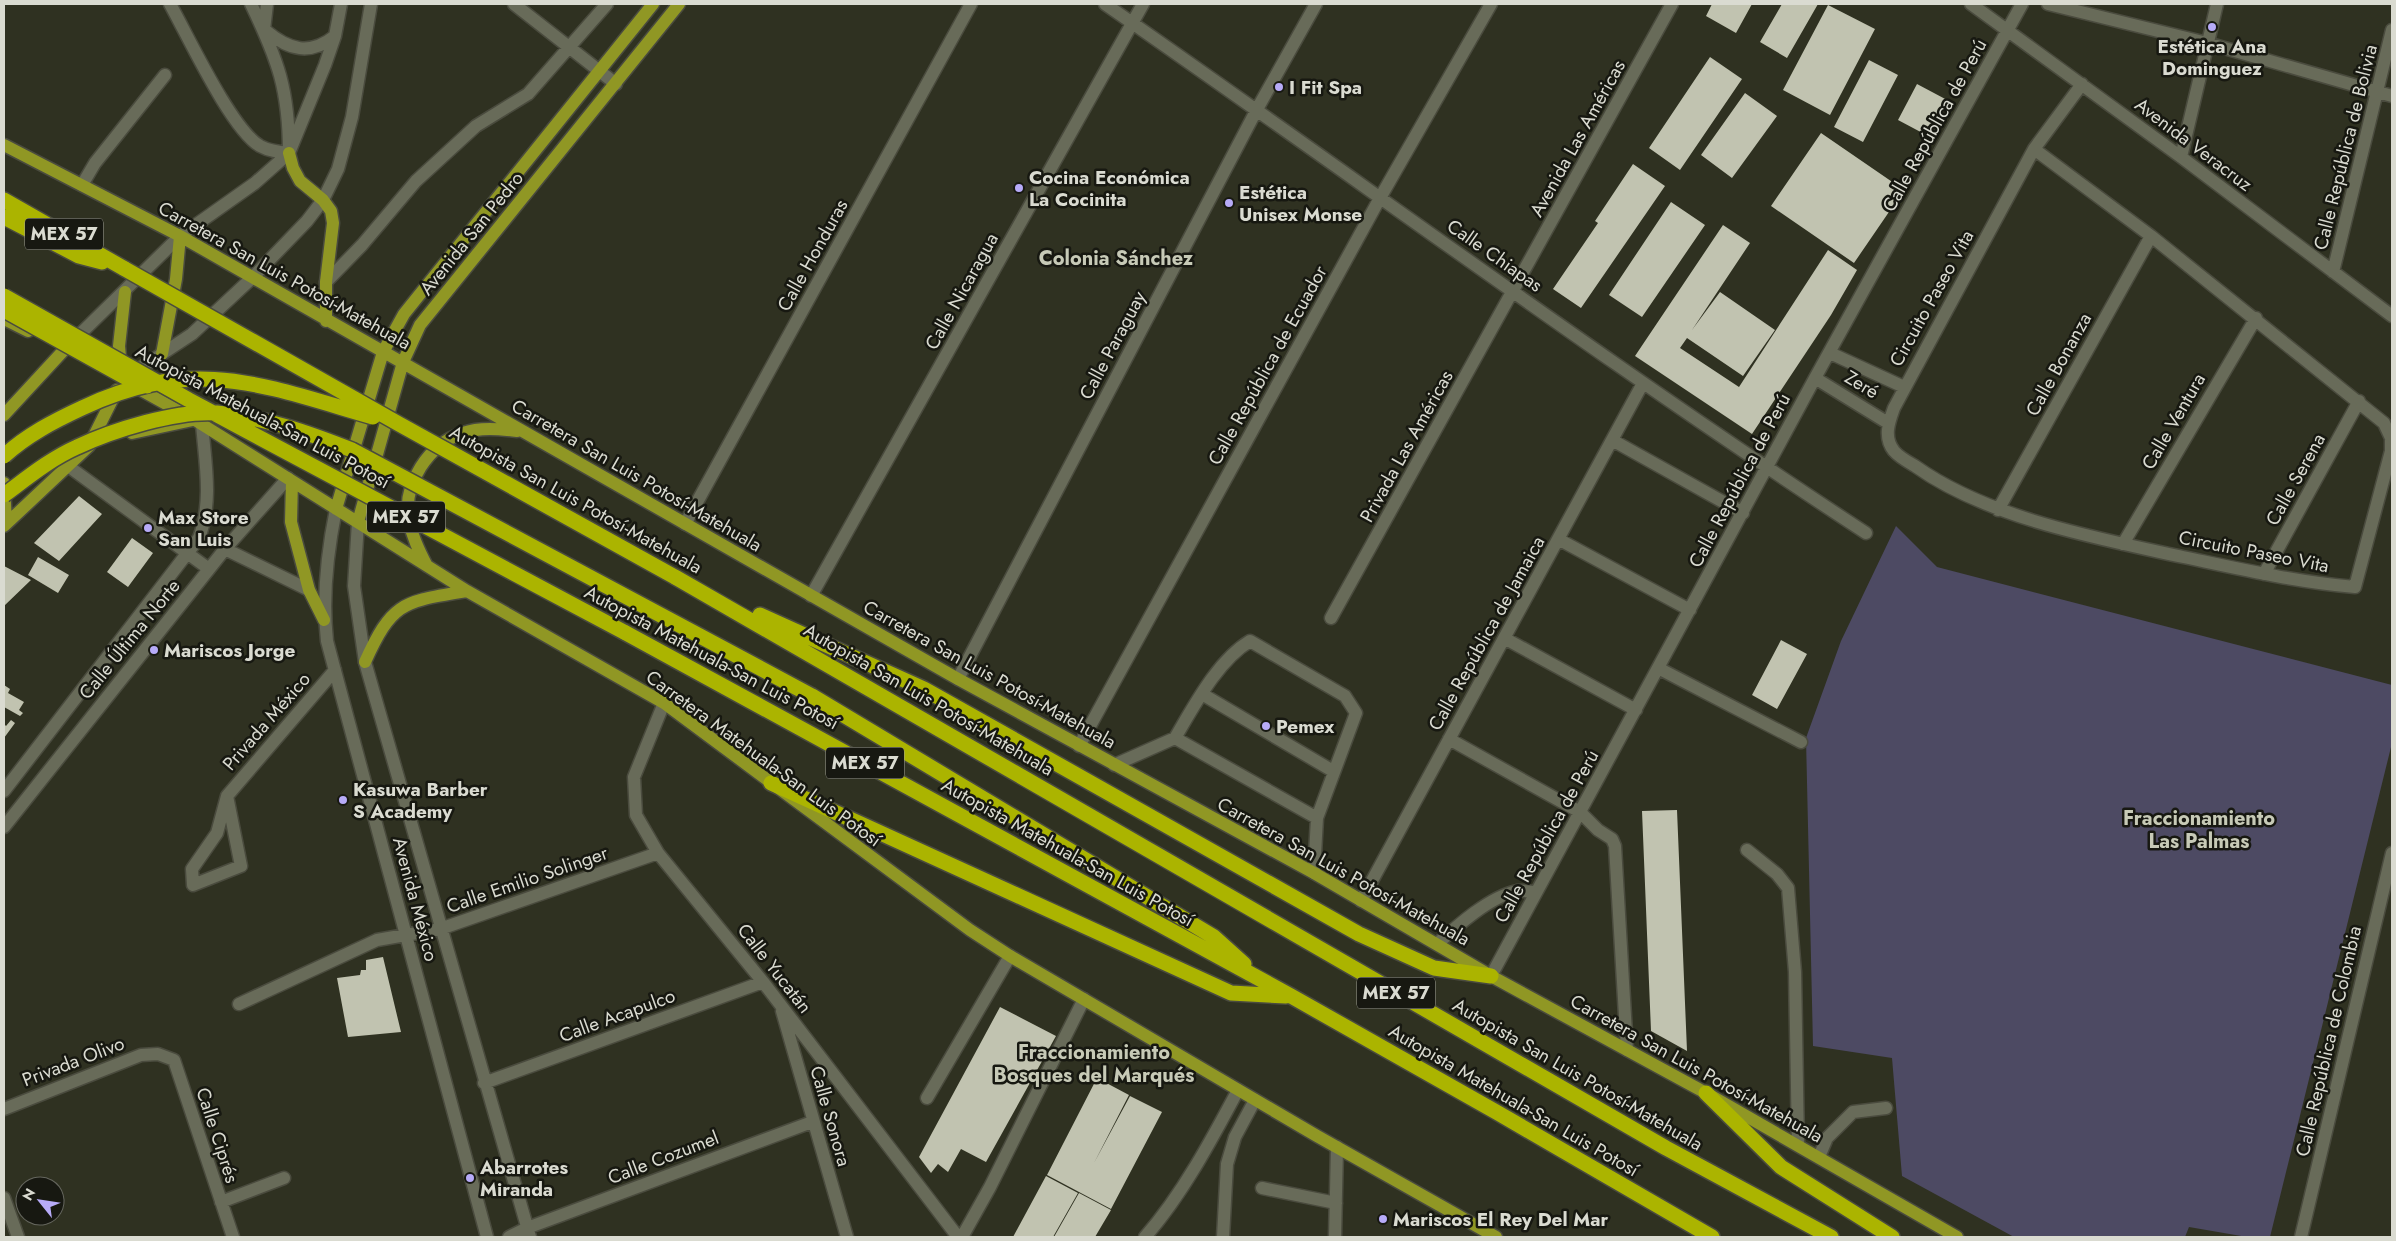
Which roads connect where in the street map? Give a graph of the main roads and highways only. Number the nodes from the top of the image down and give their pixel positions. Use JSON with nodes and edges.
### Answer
{"nodes":[{"id":1,"x":653,"y":4,"type":"edge"},
{"id":2,"x":680,"y":4,"type":"edge"},
{"id":3,"x":4,"y":145,"type":"edge"},
{"id":4,"x":289,"y":153,"type":"road end"},
{"id":5,"x":4,"y":200,"type":"edge"},
{"id":6,"x":4,"y":217,"type":"edge"},
{"id":7,"x":180,"y":236,"type":"junction"},
{"id":8,"x":125,"y":268,"type":"junction"},
{"id":9,"x":124,"y":292,"type":"road end"},
{"id":10,"x":4,"y":296,"type":"edge"},
{"id":11,"x":4,"y":310,"type":"edge"},
{"id":12,"x":4,"y":319,"type":"edge"},
{"id":13,"x":326,"y":321,"type":"junction"},
{"id":14,"x":64,"y":350,"type":"junction"},
{"id":15,"x":383,"y":352,"type":"junction"},
{"id":16,"x":162,"y":354,"type":"road end"},
{"id":17,"x":403,"y":362,"type":"junction"},
{"id":18,"x":122,"y":379,"type":"junction"},
{"id":19,"x":189,"y":400,"type":"junction"},
{"id":20,"x":4,"y":415,"type":"edge"},
{"id":21,"x":198,"y":422,"type":"junction"},
{"id":22,"x":399,"y":424,"type":"junction"},
{"id":23,"x":519,"y":431,"type":"junction"},
{"id":24,"x":89,"y":446,"type":"junction"},
{"id":25,"x":4,"y":456,"type":"edge"},
{"id":26,"x":290,"y":480,"type":"junction"},
{"id":27,"x":4,"y":483,"type":"edge"},
{"id":28,"x":4,"y":495,"type":"edge"},
{"id":29,"x":336,"y":509,"type":"junction"},
{"id":30,"x":358,"y":522,"type":"junction"},
{"id":31,"x":5,"y":525,"type":"edge"},
{"id":32,"x":428,"y":567,"type":"junction"},
{"id":33,"x":675,"y":577,"type":"junction"},
{"id":34,"x":468,"y":591,"type":"junction"},
{"id":35,"x":324,"y":620,"type":"road end"},
{"id":36,"x":364,"y":662,"type":"road end"},
{"id":37,"x":770,"y":783,"type":"junction"},
{"id":38,"x":1491,"y":976,"type":"junction"},
{"id":39,"x":1266,"y":983,"type":"junction"},
{"id":40,"x":1291,"y":996,"type":"junction"},
{"id":41,"x":1706,"y":1093,"type":"junction"},
{"id":42,"x":1679,"y":1218,"type":"junction"},
{"id":43,"x":1496,"y":1237,"type":"edge"},
{"id":44,"x":1702,"y":1237,"type":"edge"},
{"id":45,"x":1712,"y":1237,"type":"edge"},
{"id":46,"x":1830,"y":1237,"type":"edge"},
{"id":47,"x":1892,"y":1237,"type":"edge"},
{"id":48,"x":1957,"y":1237,"type":"edge"}],
"edges":[{"from":1,"to":15,"type":"main road","name":"Avenida San Pedro"},
{"from":2,"to":17,"type":"main road","name":"Avenida San Pedro"},
{"from":3,"to":7,"type":"main road","name":"Carretera San Luis Potosí-Matehuala"},
{"from":4,"to":13,"type":"main road"},
{"from":5,"to":8,"type":"highway","name":"Autopista San Luis Potosí-Matehuala","number":"MEX 57"},
{"from":6,"to":8,"type":"highway"},
{"from":7,"to":13,"type":"main road","name":"Carretera San Luis Potosí-Matehuala"},
{"from":7,"to":16,"type":"main road"},
{"from":8,"to":22,"type":"highway","name":"Autopista San Luis Potosí-Matehuala","number":"MEX 57","bridge":true},
{"from":9,"to":18,"type":"main road"},
{"from":10,"to":19,"type":"highway","name":"Autopista Matehuala-San Luis Potosí","number":"MEX 57","bridge":true},
{"from":11,"to":19,"type":"highway","bridge":true},
{"from":12,"to":14,"type":"main road","name":"Carretera Matehuala-San Luis Potosí"},
{"from":13,"to":15,"type":"main road","name":"Carretera San Luis Potosí-Matehuala"},
{"from":14,"to":18,"type":"main road","name":"Carretera Matehuala-San Luis Potosí"},
{"from":14,"to":20,"type":"main road"},
{"from":15,"to":17,"type":"main road","name":"Carretera San Luis Potosí-Matehuala"},
{"from":15,"to":29,"type":"main road","name":"Avenida San Pedro"},
{"from":17,"to":23,"type":"main road","name":"Carretera San Luis Potosí-Matehuala"},
{"from":17,"to":30,"type":"main road","name":"Avenida San Pedro"},
{"from":18,"to":21,"type":"main road","name":"Carretera Matehuala-San Luis Potosí"},
{"from":18,"to":24,"type":"main road"},
{"from":19,"to":39,"type":"highway","name":"Autopista Matehuala-San Luis Potosí","number":"MEX 57","bridge":true},
{"from":21,"to":24,"type":"main road"},
{"from":21,"to":26,"type":"main road","name":"Carretera Matehuala-San Luis Potosí"},
{"from":22,"to":25,"type":"highway","bridge":true},
{"from":22,"to":33,"type":"highway","name":"Autopista San Luis Potosí-Matehuala","number":"MEX 57","bridge":true},
{"from":23,"to":32,"type":"main road"},
{"from":23,"to":38,"type":"main road","name":"Carretera San Luis Potosí-Matehuala"},
{"from":24,"to":31,"type":"main road"},
{"from":26,"to":29,"type":"main road","name":"Carretera Matehuala-San Luis Potosí"},
{"from":26,"to":35,"type":"main road"},
{"from":27,"to":31,"type":"main road"},
{"from":28,"to":39,"type":"highway","bridge":true},
{"from":29,"to":30,"type":"main road","name":"Carretera Matehuala-San Luis Potosí"},
{"from":30,"to":32,"type":"main road","name":"Carretera Matehuala-San Luis Potosí"},
{"from":32,"to":34,"type":"main road","name":"Carretera Matehuala-San Luis Potosí"},
{"from":33,"to":38,"type":"highway"},
{"from":33,"to":46,"type":"highway","name":"Autopista San Luis Potosí-Matehuala","number":"MEX 57"},
{"from":34,"to":36,"type":"main road"},
{"from":34,"to":37,"type":"main road","name":"Carretera Matehuala-San Luis Potosí"},
{"from":37,"to":40,"type":"highway"},
{"from":37,"to":43,"type":"main road","name":"Carretera Matehuala-San Luis Potosí"},
{"from":38,"to":41,"type":"main road","name":"Carretera San Luis Potosí-Matehuala"},
{"from":39,"to":40,"type":"highway","name":"Autopista Matehuala-San Luis Potosí","number":"MEX 57"},
{"from":40,"to":42,"type":"highway","name":"Autopista Matehuala-San Luis Potosí","number":"MEX 57"},
{"from":41,"to":47,"type":"highway"},
{"from":41,"to":48,"type":"main road","name":"Carretera San Luis Potosí-Matehuala"},
{"from":42,"to":44,"type":"highway"},
{"from":42,"to":45,"type":"highway","name":"Autopista Matehuala-San Luis Potosí","number":"MEX 57"}]}
